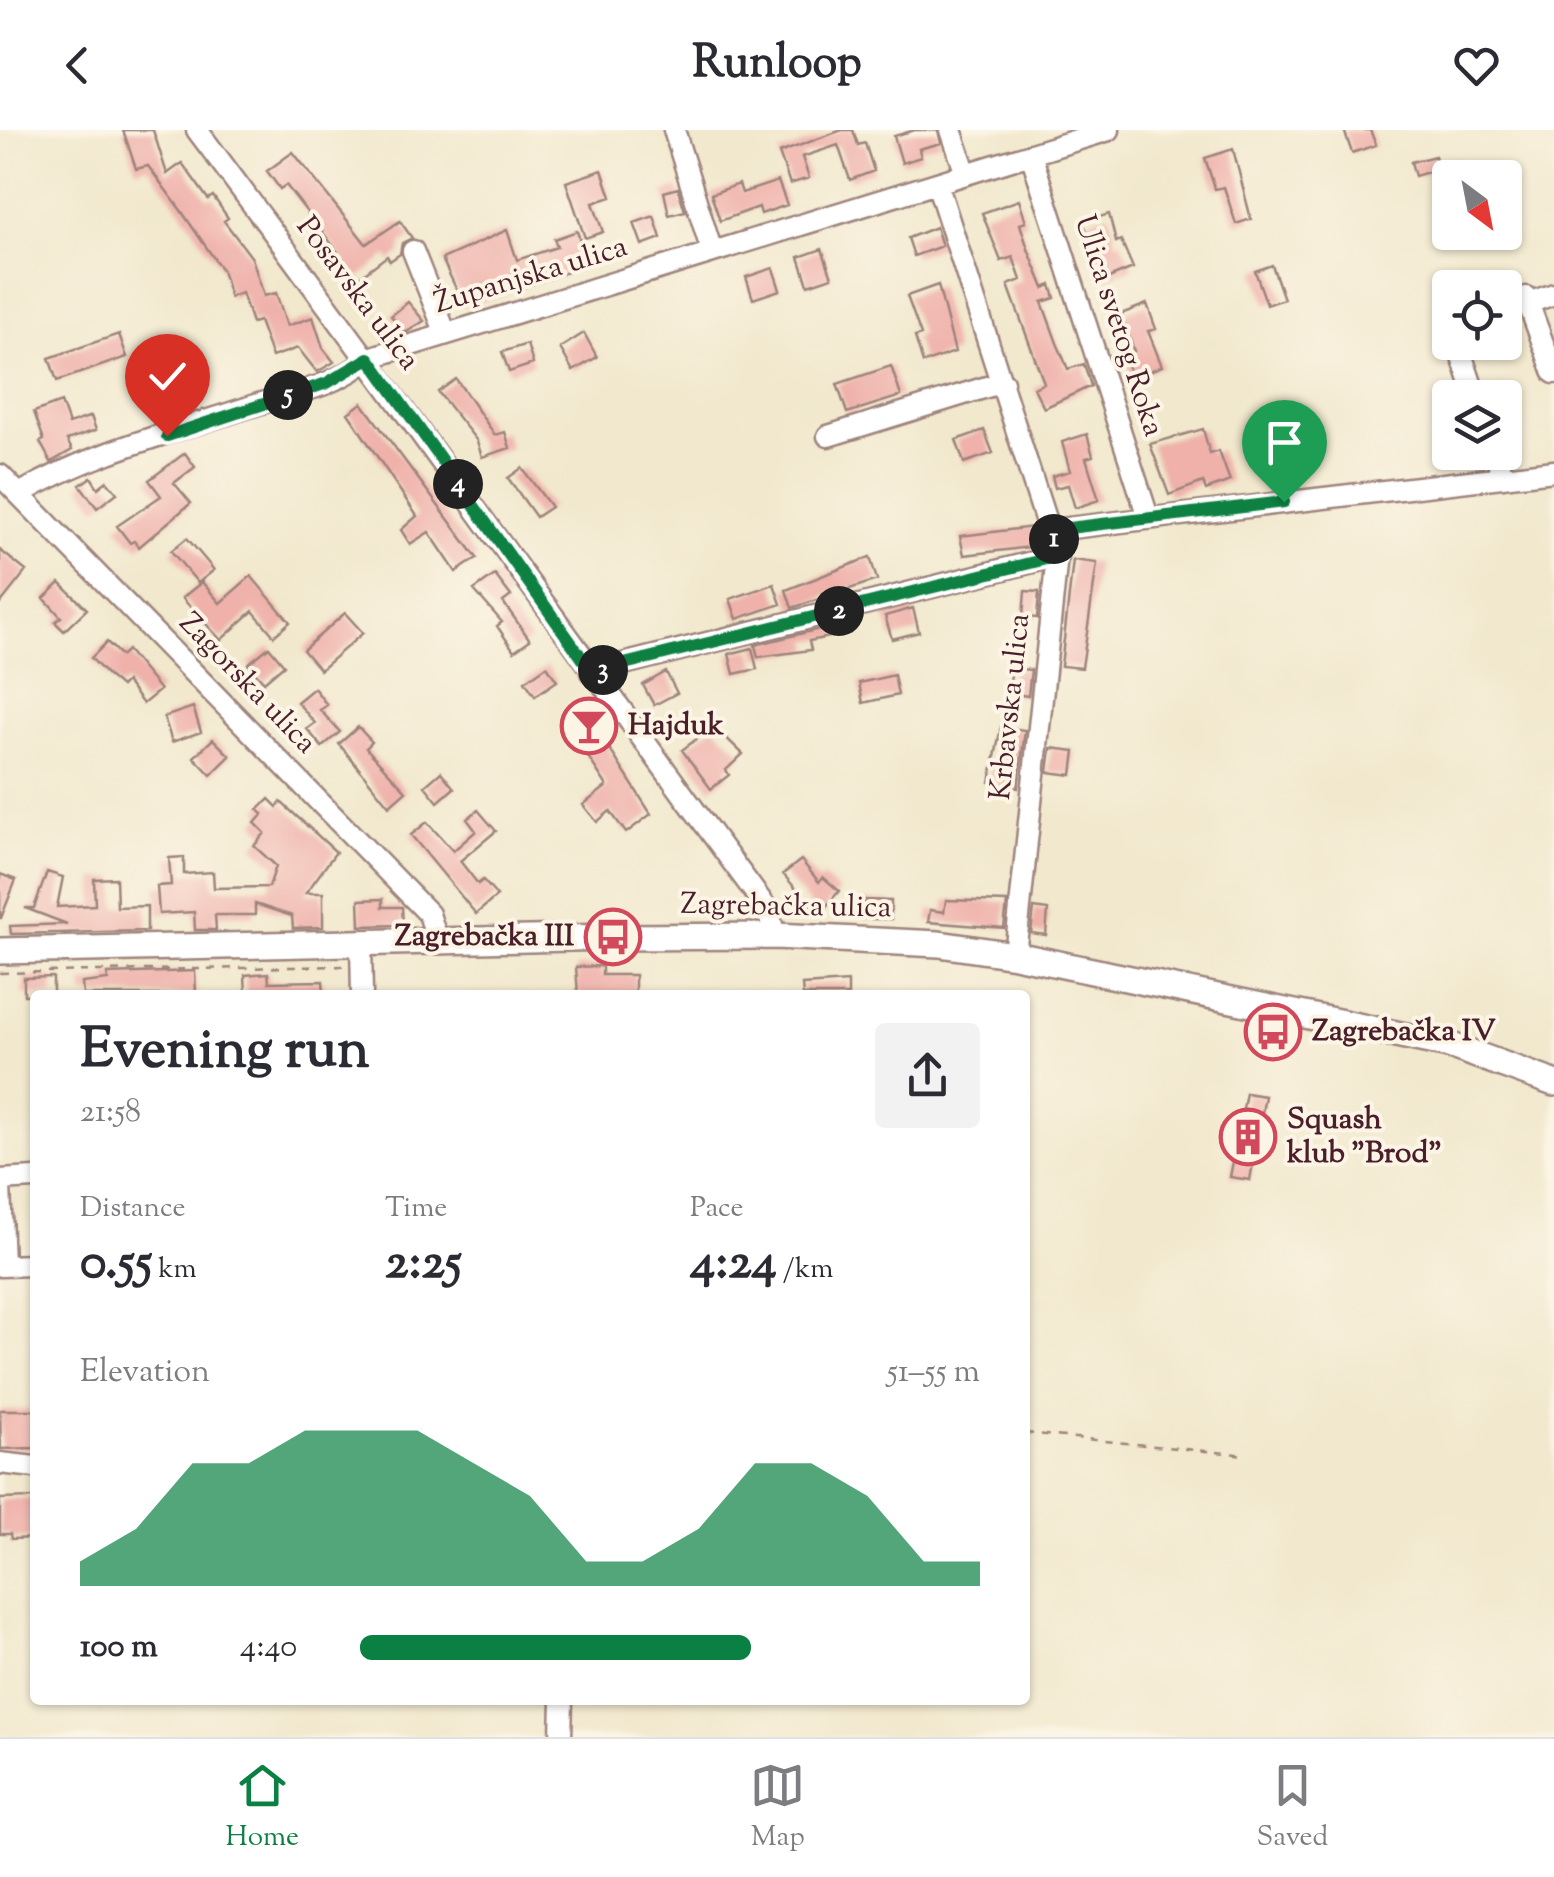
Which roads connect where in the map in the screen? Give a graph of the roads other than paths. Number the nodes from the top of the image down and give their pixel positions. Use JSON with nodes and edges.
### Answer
{"nodes":[{"id":1,"x":197,"y":130,"type":"edge"},
{"id":2,"x":674,"y":130,"type":"edge"},
{"id":3,"x":952,"y":130,"type":"edge"},
{"id":4,"x":1101,"y":131,"type":"edge"},
{"id":5,"x":1031,"y":154,"type":"junction"},
{"id":6,"x":966,"y":174,"type":"junction"},
{"id":7,"x":937,"y":183,"type":"junction"},
{"id":8,"x":413,"y":251,"type":"dead end"},
{"id":9,"x":712,"y":252,"type":"junction"},
{"id":10,"x":1554,"y":294,"type":"edge"},
{"id":11,"x":1522,"y":298,"type":"edge"},
{"id":12,"x":1528,"y":303,"type":"junction"},
{"id":13,"x":446,"y":334,"type":"junction"},
{"id":14,"x":369,"y":358,"type":"junction"},
{"id":15,"x":1554,"y":374,"type":"edge"},
{"id":16,"x":1003,"y":382,"type":"junction"},
{"id":17,"x":828,"y":436,"type":"dead end"},
{"id":18,"x":1500,"y":470,"type":"edge"},
{"id":19,"x":1554,"y":471,"type":"edge"},
{"id":20,"x":0,"y":474,"type":"edge"},
{"id":21,"x":1503,"y":477,"type":"junction"},
{"id":22,"x":19,"y":494,"type":"junction"},
{"id":23,"x":1148,"y":517,"type":"junction"},
{"id":24,"x":1052,"y":530,"type":"junction"},
{"id":25,"x":1058,"y":556,"type":"junction"},
{"id":26,"x":592,"y":672,"type":"junction"},
{"id":27,"x":775,"y":936,"type":"junction"},
{"id":28,"x":438,"y":942,"type":"junction"},
{"id":29,"x":0,"y":951,"type":"edge"},
{"id":30,"x":361,"y":955,"type":"junction"},
{"id":31,"x":1015,"y":955,"type":"junction"},
{"id":32,"x":362,"y":990,"type":"edge"},
{"id":33,"x":1554,"y":1083,"type":"edge"},
{"id":34,"x":30,"y":1179,"type":"edge"},
{"id":35,"x":0,"y":1182,"type":"edge"},
{"id":36,"x":30,"y":1265,"type":"edge"},
{"id":37,"x":2,"y":1266,"type":"edge"},
{"id":38,"x":0,"y":1463,"type":"edge"},
{"id":39,"x":30,"y":1467,"type":"edge"},
{"id":40,"x":562,"y":1705,"type":"edge"},
{"id":41,"x":561,"y":1737,"type":"edge"}],
"edges":[{"from":1,"to":14,"type":"street","name":"Posavska ulica"},
{"from":2,"to":9,"type":"street"},
{"from":3,"to":6,"type":"street"},
{"from":4,"to":5,"type":"street","name":"Županjska ulica"},
{"from":5,"to":6,"type":"street","name":"Županjska ulica"},
{"from":5,"to":23,"type":"street","name":"Ulica svetog Roka"},
{"from":6,"to":7,"type":"street","name":"Županjska ulica"},
{"from":7,"to":9,"type":"street","name":"Županjska ulica"},
{"from":7,"to":16,"type":"street","name":"Krbavska ulica"},
{"from":8,"to":13,"type":"street"},
{"from":9,"to":13,"type":"street","name":"Županjska ulica"},
{"from":10,"to":12,"type":"street"},
{"from":11,"to":12,"type":"street"},
{"from":12,"to":15,"type":"street"},
{"from":13,"to":14,"type":"street","name":"Županjska ulica"},
{"from":14,"to":22,"type":"street","name":"Županjska ulica"},
{"from":14,"to":26,"type":"street","name":"Posavska ulica"},
{"from":16,"to":17,"type":"street"},
{"from":16,"to":24,"type":"street","name":"Krbavska ulica"},
{"from":18,"to":21,"type":"street"},
{"from":19,"to":21,"type":"street"},
{"from":20,"to":22,"type":"street","name":"Zagorska ulica"},
{"from":21,"to":23,"type":"street"},
{"from":22,"to":28,"type":"street","name":"Zagorska ulica"},
{"from":23,"to":24,"type":"street"},
{"from":24,"to":25,"type":"street","name":"Krbavska ulica"},
{"from":25,"to":26,"type":"street"},
{"from":25,"to":31,"type":"street","name":"Krbavska ulica"},
{"from":26,"to":27,"type":"street","name":"Posavska ulica"},
{"from":27,"to":28,"type":"main road","name":"Zagrebačka ulica"},
{"from":27,"to":31,"type":"main road","name":"Zagrebačka ulica"},
{"from":28,"to":30,"type":"main road","name":"Zagrebačka ulica"},
{"from":29,"to":30,"type":"main road","name":"Zagrebačka ulica"},
{"from":30,"to":32,"type":"street"},
{"from":31,"to":33,"type":"main road","name":"Zagrebačka ulica"},
{"from":34,"to":35,"type":"street"},
{"from":35,"to":37,"type":"street"},
{"from":36,"to":37,"type":"street"},
{"from":38,"to":39,"type":"street"},
{"from":40,"to":41,"type":"street"}]}
